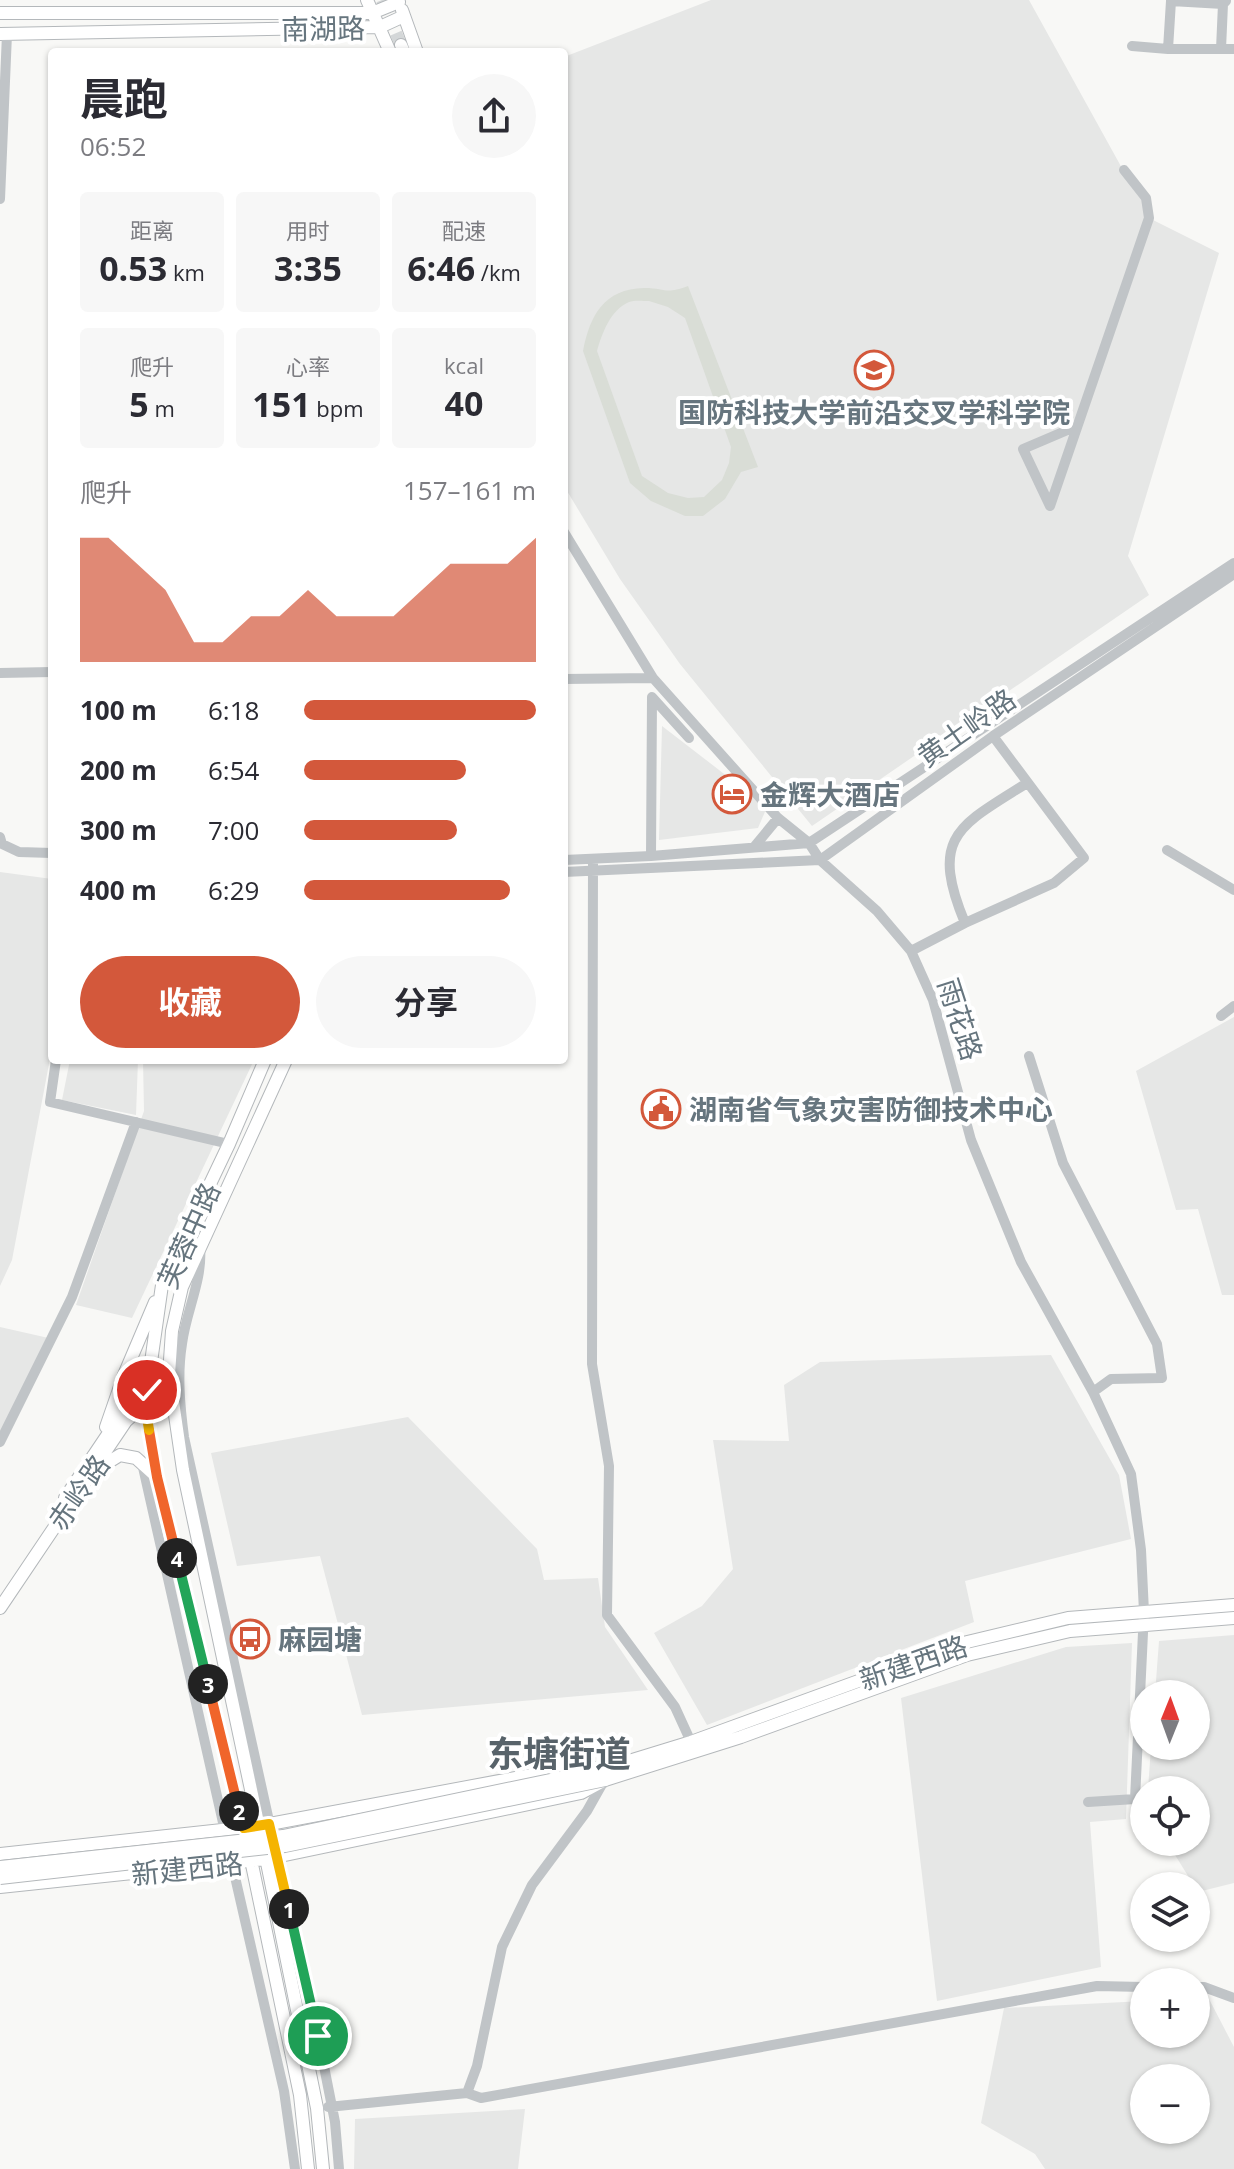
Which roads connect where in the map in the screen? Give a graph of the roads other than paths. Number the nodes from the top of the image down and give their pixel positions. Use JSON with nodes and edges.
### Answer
{"nodes":[{"id":1,"x":398,"y":1,"type":"edge"},
{"id":2,"x":1225,"y":2,"type":"edge"},
{"id":3,"x":370,"y":6,"type":"edge"},
{"id":4,"x":9,"y":9,"type":"edge"},
{"id":5,"x":67,"y":12,"type":"junction"},
{"id":6,"x":404,"y":16,"type":"junction"},
{"id":7,"x":380,"y":27,"type":"junction"},
{"id":8,"x":67,"y":33,"type":"junction"},
{"id":9,"x":3,"y":34,"type":"edge"},
{"id":10,"x":1132,"y":46,"type":"dead end"},
{"id":11,"x":396,"y":48,"type":"edge"},
{"id":12,"x":416,"y":48,"type":"edge"},
{"id":13,"x":1168,"y":49,"type":"junction"},
{"id":14,"x":1221,"y":49,"type":"junction"},
{"id":15,"x":1234,"y":49,"type":"edge"},
{"id":16,"x":1124,"y":170,"type":"dead end"},
{"id":17,"x":0,"y":199,"type":"edge"},
{"id":18,"x":1077,"y":426,"type":"junction"},
{"id":19,"x":568,"y":539,"type":"edge"},
{"id":20,"x":1234,"y":563,"type":"edge"},
{"id":21,"x":1234,"y":574,"type":"edge"},
{"id":22,"x":48,"y":672,"type":"edge"},
{"id":23,"x":0,"y":673,"type":"edge"},
{"id":24,"x":653,"y":678,"type":"junction"},
{"id":25,"x":568,"y":679,"type":"edge"},
{"id":26,"x":993,"y":736,"type":"junction"},
{"id":27,"x":689,"y":738,"type":"dead end"},
{"id":28,"x":1027,"y":783,"type":"junction"},
{"id":29,"x":778,"y":818,"type":"junction"},
{"id":30,"x":0,"y":837,"type":"edge"},
{"id":31,"x":809,"y":843,"type":"junction"},
{"id":32,"x":755,"y":846,"type":"junction"},
{"id":33,"x":1167,"y":850,"type":"dead end"},
{"id":34,"x":19,"y":852,"type":"junction"},
{"id":35,"x":0,"y":853,"type":"edge"},
{"id":36,"x":48,"y":853,"type":"edge"},
{"id":37,"x":651,"y":856,"type":"junction"},
{"id":38,"x":820,"y":860,"type":"junction"},
{"id":39,"x":568,"y":861,"type":"edge"},
{"id":40,"x":594,"y":865,"type":"junction"},
{"id":41,"x":568,"y":871,"type":"edge"},
{"id":42,"x":1234,"y":890,"type":"edge"},
{"id":43,"x":965,"y":923,"type":"junction"},
{"id":44,"x":911,"y":951,"type":"junction"},
{"id":45,"x":1234,"y":1006,"type":"edge"},
{"id":46,"x":1221,"y":1016,"type":"dead end"},
{"id":47,"x":1029,"y":1056,"type":"dead end"},
{"id":48,"x":55,"y":1064,"type":"edge"},
{"id":49,"x":263,"y":1064,"type":"edge"},
{"id":50,"x":284,"y":1064,"type":"edge"},
{"id":51,"x":136,"y":1122,"type":"junction"},
{"id":52,"x":229,"y":1144,"type":"junction"},
{"id":53,"x":200,"y":1247,"type":"junction"},
{"id":54,"x":162,"y":1285,"type":"junction"},
{"id":55,"x":170,"y":1386,"type":"junction"},
{"id":56,"x":147,"y":1390,"type":"junction"},
{"id":57,"x":1093,"y":1392,"type":"junction"},
{"id":58,"x":145,"y":1404,"type":"junction"},
{"id":59,"x":102,"y":1441,"type":"junction"},
{"id":60,"x":0,"y":1442,"type":"edge"},
{"id":61,"x":142,"y":1463,"type":"junction"},
{"id":62,"x":93,"y":1472,"type":"junction"},
{"id":63,"x":157,"y":1477,"type":"junction"},
{"id":64,"x":0,"y":1593,"type":"edge"},
{"id":65,"x":1234,"y":1605,"type":"edge"},
{"id":66,"x":0,"y":1608,"type":"edge"},
{"id":67,"x":1234,"y":1618,"type":"edge"},
{"id":68,"x":1144,"y":1619,"type":"junction"},
{"id":69,"x":691,"y":1742,"type":"junction"},
{"id":70,"x":604,"y":1774,"type":"junction"},
{"id":71,"x":1088,"y":1802,"type":"dead end"},
{"id":72,"x":264,"y":1825,"type":"junction"},
{"id":73,"x":244,"y":1828,"type":"junction"},
{"id":74,"x":225,"y":1830,"type":"junction"},
{"id":75,"x":0,"y":1854,"type":"edge"},
{"id":76,"x":272,"y":1858,"type":"junction"},
{"id":77,"x":251,"y":1862,"type":"junction"},
{"id":78,"x":232,"y":1863,"type":"junction"},
{"id":79,"x":0,"y":1867,"type":"edge"},
{"id":80,"x":0,"y":1878,"type":"edge"},
{"id":81,"x":0,"y":1887,"type":"edge"},
{"id":82,"x":1130,"y":1987,"type":"edge"},
{"id":83,"x":1210,"y":1989,"type":"edge"},
{"id":84,"x":1234,"y":1998,"type":"edge"},
{"id":85,"x":467,"y":2093,"type":"junction"},
{"id":86,"x":332,"y":2107,"type":"junction"},
{"id":87,"x":317,"y":2108,"type":"junction"},
{"id":88,"x":295,"y":2169,"type":"edge"},
{"id":89,"x":308,"y":2169,"type":"edge"},
{"id":90,"x":323,"y":2169,"type":"edge"},
{"id":91,"x":339,"y":2169,"type":"edge"}],
"edges":[{"from":1,"to":3,"type":"main road","name":"南湖路"},
{"from":1,"to":6,"type":"main road"},
{"from":2,"to":13,"type":"street"},
{"from":2,"to":14,"type":"street"},
{"from":3,"to":5,"type":"main road","name":"南湖路"},
{"from":3,"to":7,"type":"main road"},
{"from":4,"to":5,"type":"main road","name":"南湖路"},
{"from":5,"to":8,"type":"street"},
{"from":6,"to":7,"type":"main road","name":"南湖路"},
{"from":6,"to":12,"type":"main road"},
{"from":7,"to":8,"type":"main road","name":"南湖路"},
{"from":7,"to":11,"type":"main road"},
{"from":8,"to":9,"type":"main road","name":"南湖路"},
{"from":9,"to":17,"type":"street"},
{"from":10,"to":13,"type":"street"},
{"from":13,"to":14,"type":"street"},
{"from":14,"to":15,"type":"street"},
{"from":16,"to":18,"type":"street"},
{"from":18,"to":18,"type":"street"},
{"from":19,"to":24,"type":"street","name":"雨花路"},
{"from":20,"to":31,"type":"street","name":"黄土岭路"},
{"from":21,"to":26,"type":"street","name":"黄土岭路"},
{"from":22,"to":23,"type":"street"},
{"from":24,"to":25,"type":"street"},
{"from":24,"to":29,"type":"street","name":"雨花路"},
{"from":26,"to":28,"type":"street"},
{"from":26,"to":38,"type":"street","name":"黄土岭路"},
{"from":27,"to":37,"type":"street"},
{"from":28,"to":43,"type":"street"},
{"from":28,"to":43,"type":"street"},
{"from":29,"to":31,"type":"street","name":"雨花路"},
{"from":29,"to":32,"type":"street"},
{"from":30,"to":34,"type":"street"},
{"from":31,"to":32,"type":"street"},
{"from":31,"to":38,"type":"street","name":"雨花路"},
{"from":32,"to":37,"type":"street"},
{"from":33,"to":42,"type":"street"},
{"from":34,"to":35,"type":"street"},
{"from":34,"to":36,"type":"street"},
{"from":37,"to":40,"type":"street"},
{"from":38,"to":40,"type":"street"},
{"from":38,"to":44,"type":"street","name":"雨花路"},
{"from":39,"to":40,"type":"street"},
{"from":40,"to":41,"type":"street"},
{"from":40,"to":69,"type":"street"},
{"from":43,"to":44,"type":"street"},
{"from":44,"to":57,"type":"street","name":"雨花路"},
{"from":45,"to":46,"type":"street"},
{"from":47,"to":57,"type":"street"},
{"from":48,"to":51,"type":"street"},
{"from":49,"to":52,"type":"main road","name":"芙蓉中路"},
{"from":50,"to":53,"type":"main road","name":"芙蓉中路"},
{"from":51,"to":52,"type":"street"},
{"from":51,"to":60,"type":"street"},
{"from":52,"to":54,"type":"main road","name":"芙蓉中路"},
{"from":53,"to":55,"type":"main road","name":"芙蓉中路"},
{"from":53,"to":72,"type":"street"},
{"from":54,"to":56,"type":"main road","name":"芙蓉中路"},
{"from":54,"to":59,"type":"main road","name":"赤岭路"},
{"from":55,"to":56,"type":"main road","name":"赤岭路"},
{"from":55,"to":58,"type":"main road","name":"赤岭路"},
{"from":55,"to":72,"type":"main road","name":"芙蓉中路"},
{"from":56,"to":58,"type":"main road","name":"芙蓉中路"},
{"from":56,"to":59,"type":"main road","name":"赤岭路"},
{"from":57,"to":68,"type":"street","name":"雨花路"},
{"from":58,"to":62,"type":"main road","name":"赤岭路"},
{"from":58,"to":63,"type":"main road","name":"芙蓉中路"},
{"from":59,"to":64,"type":"main road","name":"赤岭路"},
{"from":61,"to":62,"type":"main road"},
{"from":61,"to":63,"type":"main road"},
{"from":61,"to":74,"type":"street"},
{"from":62,"to":66,"type":"main road","name":"赤岭路"},
{"from":63,"to":73,"type":"main road","name":"芙蓉中路"},
{"from":65,"to":68,"type":"main road","name":"新建西路"},
{"from":67,"to":68,"type":"main road","name":"新建西路"},
{"from":68,"to":69,"type":"main road","name":"新建西路"},
{"from":68,"to":70,"type":"main road","name":"新建西路"},
{"from":68,"to":71,"type":"street","name":"雨花路"},
{"from":69,"to":70,"type":"main road","name":"新建西路"},
{"from":70,"to":72,"type":"main road","name":"新建西路"},
{"from":70,"to":76,"type":"main road","name":"新建西路"},
{"from":70,"to":79,"type":"main road","name":"新建西路","bridge":true},
{"from":70,"to":80,"type":"main road","name":"新建西路","bridge":true},
{"from":70,"to":85,"type":"street"},
{"from":72,"to":73,"type":"main road","name":"新建西路"},
{"from":72,"to":76,"type":"main road","name":"芙蓉中路"},
{"from":73,"to":74,"type":"main road","name":"新建西路"},
{"from":73,"to":77,"type":"main road","name":"芙蓉中路"},
{"from":74,"to":75,"type":"main road","name":"新建西路"},
{"from":74,"to":78,"type":"street"},
{"from":76,"to":77,"type":"main road","name":"新建西路"},
{"from":76,"to":86,"type":"street"},
{"from":76,"to":87,"type":"main road","name":"芙蓉中路"},
{"from":77,"to":78,"type":"main road","name":"新建西路"},
{"from":77,"to":89,"type":"main road","name":"芙蓉中路"},
{"from":78,"to":81,"type":"main road","name":"新建西路"},
{"from":78,"to":88,"type":"street"},
{"from":82,"to":85,"type":"street"},
{"from":83,"to":84,"type":"street"},
{"from":85,"to":86,"type":"street"},
{"from":86,"to":87,"type":"street"},
{"from":86,"to":91,"type":"street"},
{"from":87,"to":90,"type":"main road","name":"芙蓉中路"}]}
